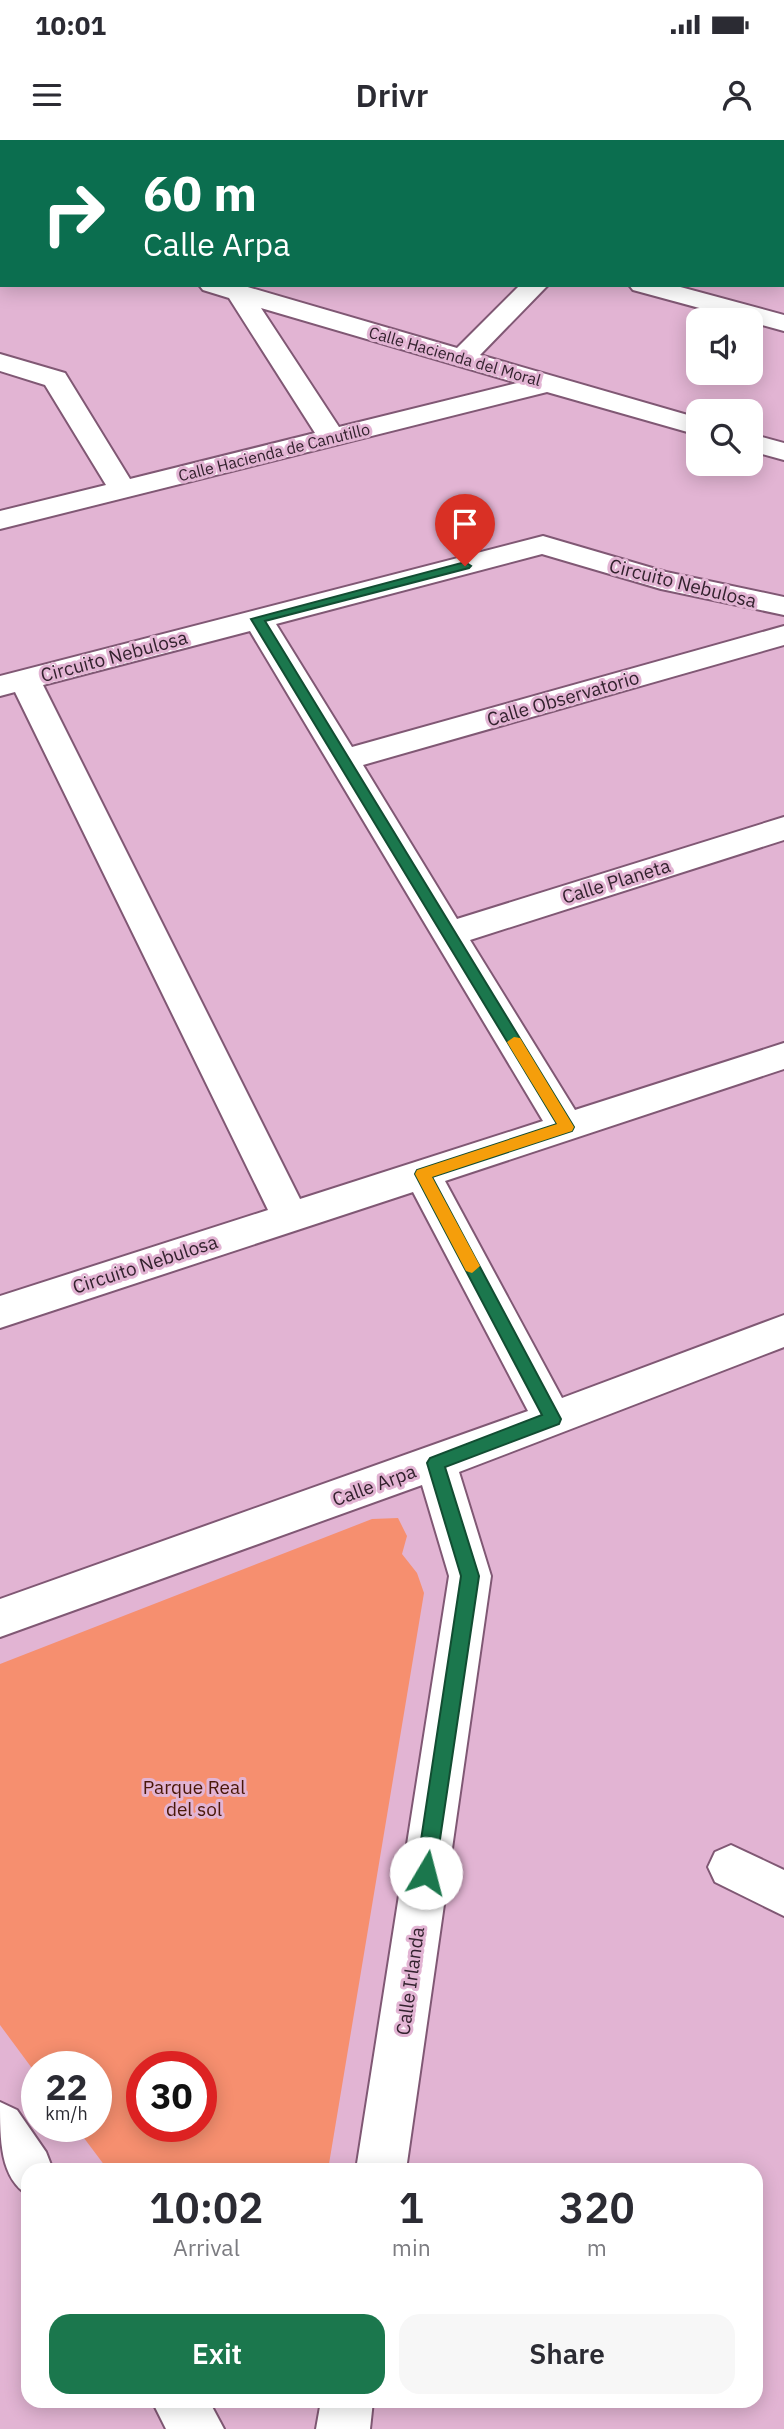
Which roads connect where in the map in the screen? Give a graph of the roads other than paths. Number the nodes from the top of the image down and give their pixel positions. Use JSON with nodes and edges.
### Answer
{"nodes":[{"id":1,"x":219,"y":287,"type":"edge"},
{"id":2,"x":533,"y":287,"type":"edge"},
{"id":3,"x":654,"y":287,"type":"edge"},
{"id":4,"x":239,"y":293,"type":"junction"},
{"id":5,"x":784,"y":323,"type":"edge"},
{"id":6,"x":462,"y":358,"type":"junction"},
{"id":7,"x":0,"y":362,"type":"edge"},
{"id":8,"x":549,"y":383,"type":"junction"},
{"id":9,"x":686,"y":423,"type":"edge"},
{"id":10,"x":332,"y":438,"type":"junction"},
{"id":11,"x":763,"y":446,"type":"edge"},
{"id":12,"x":784,"y":452,"type":"edge"},
{"id":13,"x":123,"y":490,"type":"junction"},
{"id":14,"x":0,"y":520,"type":"edge"},
{"id":15,"x":784,"y":606,"type":"edge"},
{"id":16,"x":258,"y":619,"type":"junction"},
{"id":17,"x":784,"y":635,"type":"edge"},
{"id":18,"x":13,"y":683,"type":"edge"},
{"id":19,"x":343,"y":760,"type":"junction"},
{"id":20,"x":784,"y":828,"type":"edge"},
{"id":21,"x":449,"y":934,"type":"junction"},
{"id":22,"x":784,"y":1056,"type":"edge"},
{"id":23,"x":566,"y":1127,"type":"junction"},
{"id":24,"x":422,"y":1174,"type":"junction"},
{"id":25,"x":290,"y":1217,"type":"junction"},
{"id":26,"x":0,"y":1312,"type":"edge"},
{"id":27,"x":784,"y":1331,"type":"edge"},
{"id":28,"x":553,"y":1419,"type":"junction"},
{"id":29,"x":436,"y":1463,"type":"junction"},
{"id":30,"x":0,"y":1618,"type":"edge"},
{"id":31,"x":731,"y":1867,"type":"dead end"},
{"id":32,"x":784,"y":1894,"type":"edge"},
{"id":33,"x":0,"y":2127,"type":"edge"},
{"id":34,"x":23,"y":2163,"type":"edge"},
{"id":35,"x":383,"y":2163,"type":"edge"},
{"id":36,"x":183,"y":2408,"type":"edge"},
{"id":37,"x":346,"y":2408,"type":"edge"},
{"id":38,"x":197,"y":2429,"type":"edge"},
{"id":39,"x":343,"y":2429,"type":"edge"}],
"edges":[{"from":1,"to":4,"type":"street","name":"Calle Hacienda del Moral"},
{"from":2,"to":6,"type":"street"},
{"from":3,"to":5,"type":"street"},
{"from":4,"to":6,"type":"street","name":"Calle Hacienda del Moral"},
{"from":4,"to":10,"type":"street"},
{"from":6,"to":8,"type":"street","name":"Calle Hacienda del Moral"},
{"from":7,"to":13,"type":"street"},
{"from":8,"to":9,"type":"street","name":"Calle Hacienda del Moral"},
{"from":8,"to":10,"type":"street","name":"Calle Hacienda de Canutillo"},
{"from":10,"to":13,"type":"street","name":"Calle Hacienda de Canutillo"},
{"from":11,"to":12,"type":"street"},
{"from":13,"to":14,"type":"street","name":"Calle Hacienda de Canutillo"},
{"from":15,"to":16,"type":"street","name":"Circuito Nebulosa"},
{"from":16,"to":18,"type":"street","name":"Circuito Nebulosa"},
{"from":16,"to":19,"type":"street"},
{"from":17,"to":19,"type":"street","name":"Calle Observatorio"},
{"from":18,"to":25,"type":"street","name":"Circuito Nebulosa"},
{"from":19,"to":21,"type":"street"},
{"from":20,"to":21,"type":"street","name":"Calle Planeta"},
{"from":21,"to":23,"type":"street"},
{"from":22,"to":23,"type":"street","name":"Circuito Nebulosa"},
{"from":23,"to":24,"type":"street","name":"Circuito Nebulosa"},
{"from":24,"to":25,"type":"street","name":"Circuito Nebulosa"},
{"from":24,"to":28,"type":"street"},
{"from":25,"to":26,"type":"street","name":"Circuito Nebulosa"},
{"from":27,"to":28,"type":"street","name":"Calle Arpa"},
{"from":28,"to":29,"type":"street","name":"Calle Arpa"},
{"from":29,"to":30,"type":"street","name":"Calle Arpa"},
{"from":29,"to":35,"type":"street","name":"Calle Irlanda"},
{"from":31,"to":32,"type":"street"},
{"from":33,"to":34,"type":"street"},
{"from":36,"to":38,"type":"street"},
{"from":37,"to":39,"type":"street"}]}
